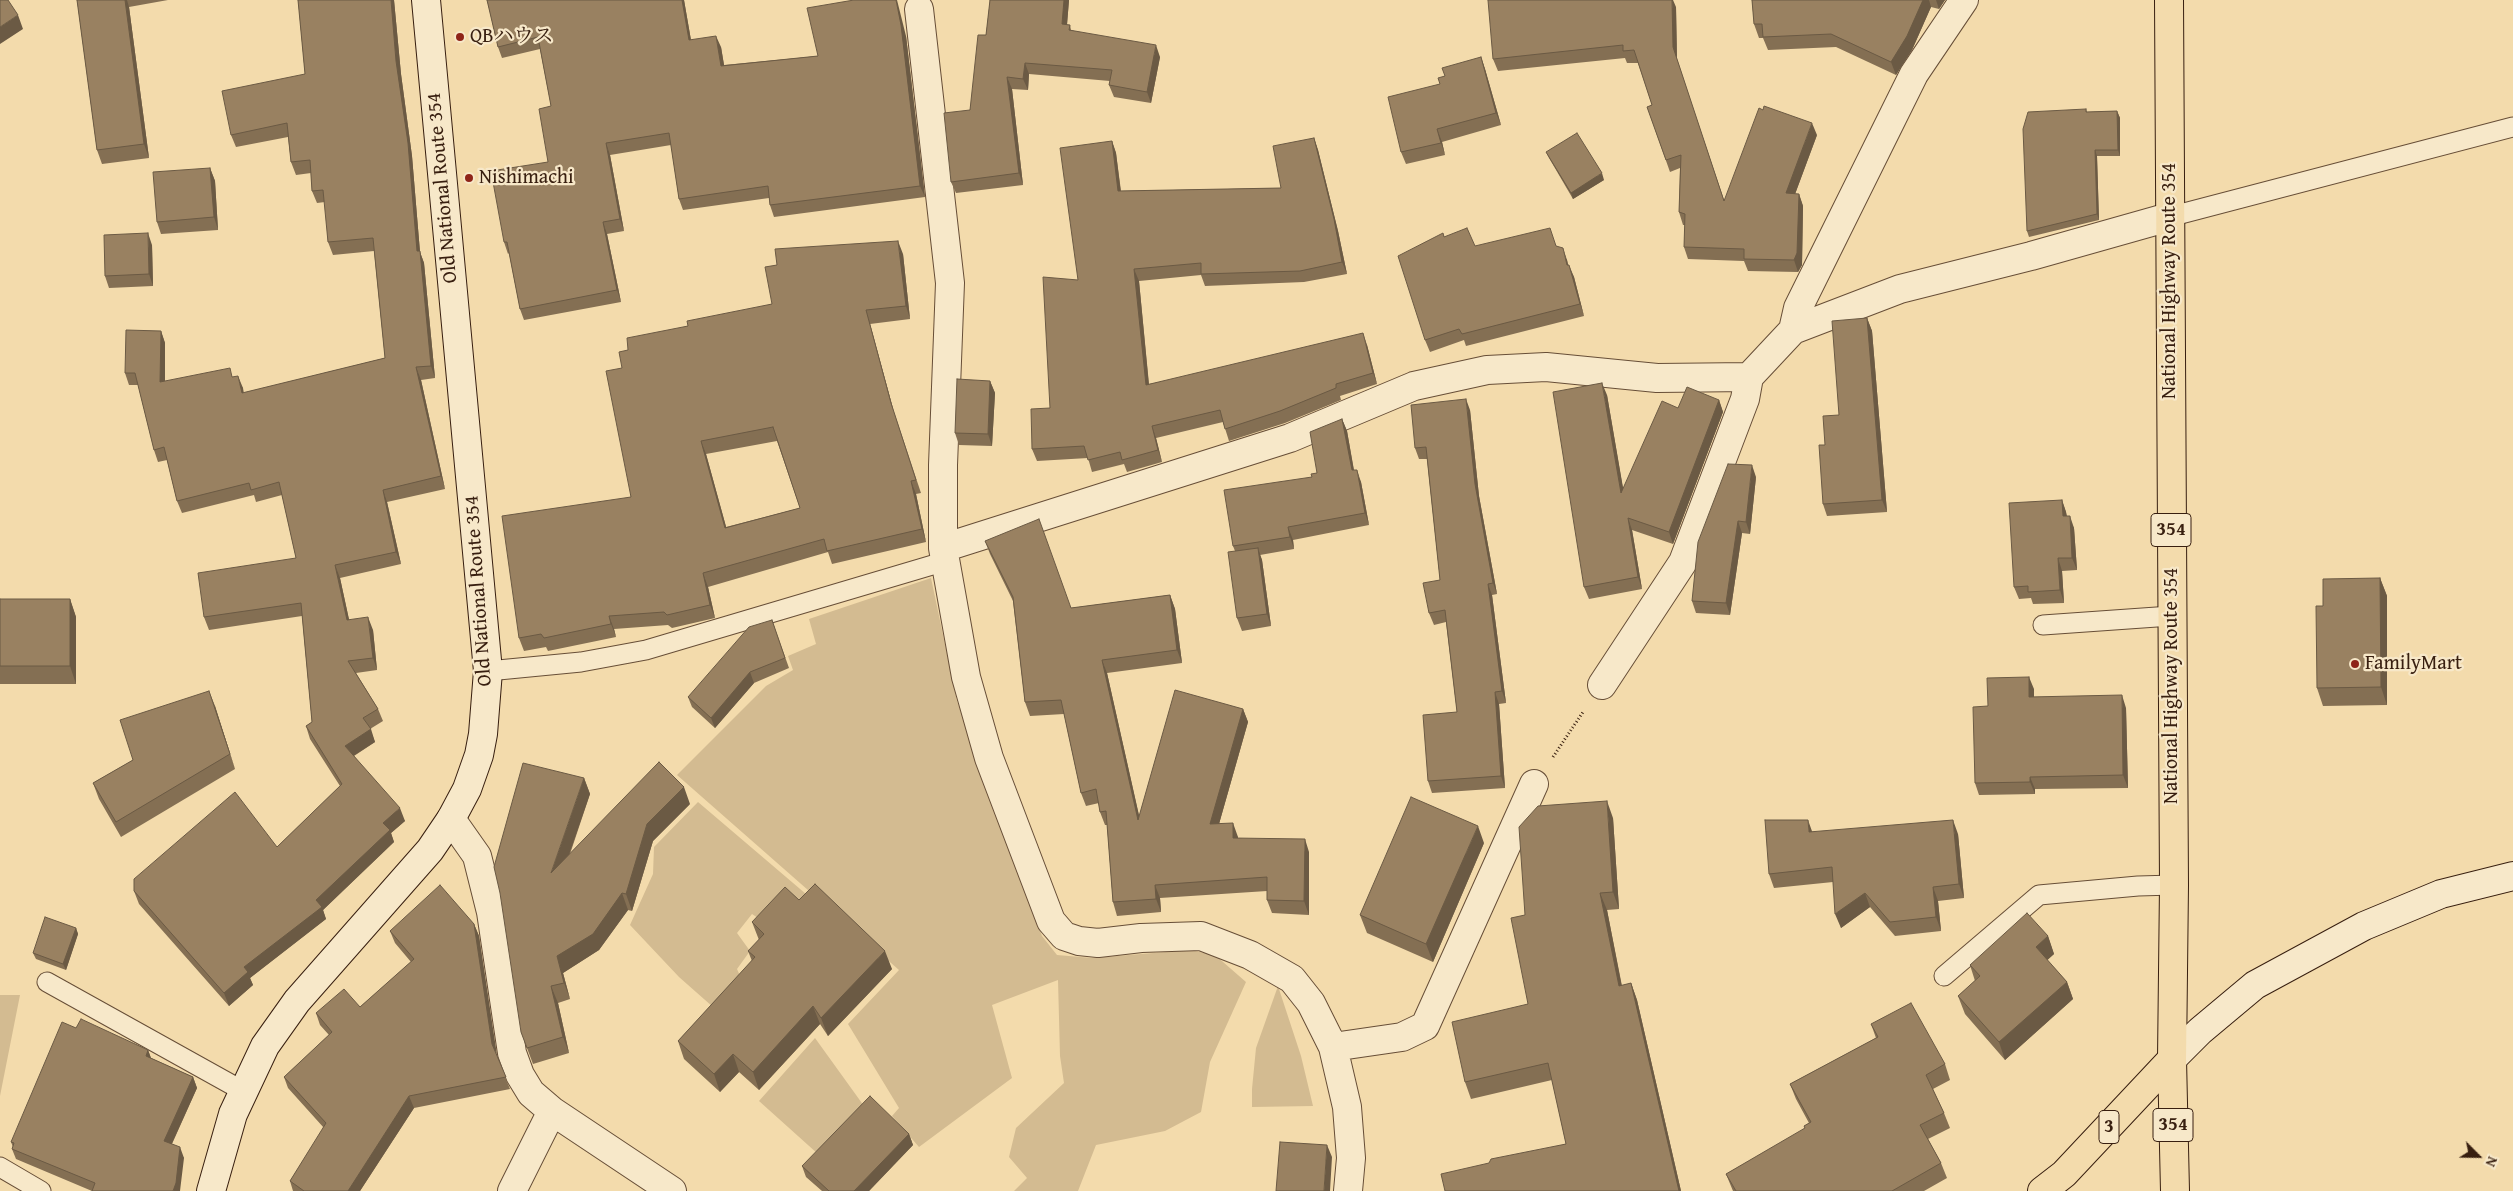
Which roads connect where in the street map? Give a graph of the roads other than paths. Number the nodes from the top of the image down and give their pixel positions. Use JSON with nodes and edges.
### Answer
{"nodes":[{"id":1,"x":426,"y":0,"type":"edge"},
{"id":2,"x":1964,"y":0,"type":"edge"},
{"id":3,"x":2169,"y":0,"type":"edge"},
{"id":4,"x":918,"y":5,"type":"edge"},
{"id":5,"x":2513,"y":127,"type":"edge"},
{"id":6,"x":2169,"y":217,"type":"junction"},
{"id":7,"x":1792,"y":330,"type":"junction"},
{"id":8,"x":1750,"y":377,"type":"junction"},
{"id":9,"x":944,"y":554,"type":"junction"},
{"id":10,"x":2172,"y":616,"type":"junction"},
{"id":11,"x":2043,"y":624,"type":"dead end"},
{"id":12,"x":488,"y":671,"type":"junction"},
{"id":13,"x":1602,"y":685,"type":"road end"},
{"id":14,"x":1534,"y":784,"type":"road end"},
{"id":15,"x":452,"y":819,"type":"junction"},
{"id":16,"x":2513,"y":876,"type":"edge"},
{"id":17,"x":2174,"y":885,"type":"junction"},
{"id":18,"x":1944,"y":976,"type":"dead end"},
{"id":19,"x":47,"y":982,"type":"dead end"},
{"id":20,"x":1333,"y":1047,"type":"junction"},
{"id":21,"x":2172,"y":1059,"type":"junction"},
{"id":22,"x":243,"y":1091,"type":"junction"},
{"id":23,"x":552,"y":1111,"type":"junction"},
{"id":24,"x":0,"y":1167,"type":"edge"},
{"id":25,"x":41,"y":1191,"type":"edge"},
{"id":26,"x":211,"y":1191,"type":"edge"},
{"id":27,"x":512,"y":1191,"type":"edge"},
{"id":28,"x":672,"y":1191,"type":"edge"},
{"id":29,"x":1348,"y":1191,"type":"edge"},
{"id":30,"x":2042,"y":1191,"type":"edge"},
{"id":31,"x":2175,"y":1191,"type":"edge"}],
"edges":[{"from":1,"to":12,"type":"street","name":"Old National Route 354"},
{"from":2,"to":7,"type":"street"},
{"from":3,"to":6,"type":"main road","name":"National Highway Route 354","number":"354"},
{"from":4,"to":9,"type":"street"},
{"from":5,"to":6,"type":"lane"},
{"from":6,"to":7,"type":"street"},
{"from":6,"to":10,"type":"main road","name":"National Highway Route 354","number":"354"},
{"from":7,"to":8,"type":"street"},
{"from":8,"to":9,"type":"street"},
{"from":8,"to":13,"type":"street"},
{"from":9,"to":12,"type":"lane"},
{"from":9,"to":20,"type":"street"},
{"from":10,"to":11,"type":"lane"},
{"from":10,"to":17,"type":"main road","name":"National Highway Route 354","number":"354"},
{"from":12,"to":15,"type":"street","name":"Old National Route 354"},
{"from":14,"to":20,"type":"street"},
{"from":15,"to":22,"type":"street","name":"Old National Route 354"},
{"from":15,"to":23,"type":"street"},
{"from":16,"to":21,"type":"street"},
{"from":17,"to":18,"type":"lane"},
{"from":17,"to":21,"type":"main road","name":"National Highway Route 354","number":"354"},
{"from":19,"to":22,"type":"lane"},
{"from":20,"to":29,"type":"street"},
{"from":21,"to":30,"type":"main road","number":"3"},
{"from":21,"to":31,"type":"main road","name":"National Highway Route 354","number":"354"},
{"from":22,"to":26,"type":"street","name":"Old National Route 354"},
{"from":23,"to":27,"type":"street"},
{"from":23,"to":28,"type":"street"},
{"from":24,"to":25,"type":"lane"}]}
